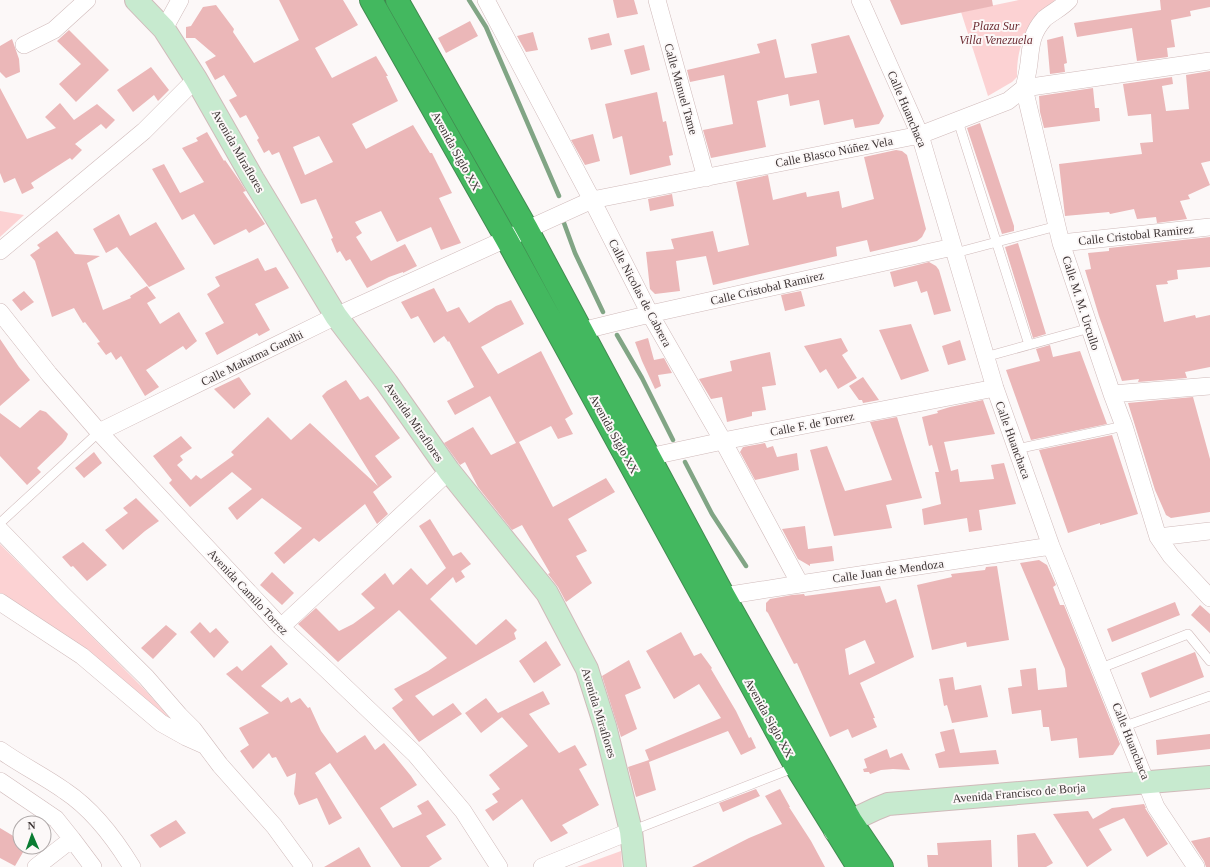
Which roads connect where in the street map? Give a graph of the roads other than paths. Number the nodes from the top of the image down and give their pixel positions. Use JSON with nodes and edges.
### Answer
{"nodes":[{"id":1,"x":87,"y":0,"type":"edge"},
{"id":2,"x":136,"y":0,"type":"edge"},
{"id":3,"x":180,"y":0,"type":"edge"},
{"id":4,"x":371,"y":0,"type":"edge"},
{"id":5,"x":397,"y":0,"type":"edge"},
{"id":6,"x":486,"y":0,"type":"edge"},
{"id":7,"x":657,"y":0,"type":"edge"},
{"id":8,"x":860,"y":0,"type":"edge"},
{"id":9,"x":1069,"y":0,"type":"edge"},
{"id":10,"x":164,"y":29,"type":"junction"},
{"id":11,"x":24,"y":45,"type":"dead end"},
{"id":12,"x":1210,"y":61,"type":"edge"},
{"id":13,"x":196,"y":79,"type":"junction"},
{"id":14,"x":1024,"y":88,"type":"junction"},
{"id":15,"x":958,"y":120,"type":"junction"},
{"id":16,"x":920,"y":135,"type":"junction"},
{"id":17,"x":706,"y":178,"type":"junction"},
{"id":18,"x":592,"y":200,"type":"junction"},
{"id":19,"x":1210,"y":227,"type":"edge"},
{"id":20,"x":527,"y":230,"type":"junction"},
{"id":21,"x":1059,"y":235,"type":"junction"},
{"id":22,"x":507,"y":240,"type":"junction"},
{"id":23,"x":997,"y":242,"type":"junction"},
{"id":24,"x":954,"y":250,"type":"junction"},
{"id":25,"x":0,"y":251,"type":"edge"},
{"id":26,"x":0,"y":312,"type":"edge"},
{"id":27,"x":650,"y":314,"type":"junction"},
{"id":28,"x":336,"y":316,"type":"junction"},
{"id":29,"x":1090,"y":328,"type":"junction"},
{"id":30,"x":581,"y":331,"type":"junction"},
{"id":31,"x":1029,"y":345,"type":"junction"},
{"id":32,"x":985,"y":357,"type":"junction"},
{"id":33,"x":1210,"y":386,"type":"edge"},
{"id":34,"x":995,"y":388,"type":"junction"},
{"id":35,"x":1112,"y":394,"type":"junction"},
{"id":36,"x":1124,"y":426,"type":"junction"},
{"id":37,"x":99,"y":432,"type":"junction"},
{"id":38,"x":723,"y":441,"type":"junction"},
{"id":39,"x":1016,"y":449,"type":"junction"},
{"id":40,"x":650,"y":457,"type":"junction"},
{"id":41,"x":629,"y":461,"type":"junction"},
{"id":42,"x":449,"y":471,"type":"junction"},
{"id":43,"x":0,"y":523,"type":"edge"},
{"id":44,"x":0,"y":530,"type":"edge"},
{"id":45,"x":1210,"y":531,"type":"edge"},
{"id":46,"x":1158,"y":537,"type":"junction"},
{"id":47,"x":1051,"y":546,"type":"junction"},
{"id":48,"x":800,"y":584,"type":"junction"},
{"id":49,"x":724,"y":596,"type":"junction"},
{"id":50,"x":1210,"y":598,"type":"edge"},
{"id":51,"x":0,"y":602,"type":"edge"},
{"id":52,"x":281,"y":627,"type":"junction"},
{"id":53,"x":1210,"y":661,"type":"edge"},
{"id":54,"x":1101,"y":668,"type":"junction"},
{"id":55,"x":1210,"y":696,"type":"edge"},
{"id":56,"x":1125,"y":726,"type":"junction"},
{"id":57,"x":204,"y":745,"type":"junction"},
{"id":58,"x":0,"y":750,"type":"edge"},
{"id":59,"x":796,"y":767,"type":"junction"},
{"id":60,"x":1210,"y":777,"type":"edge"},
{"id":61,"x":0,"y":781,"type":"edge"},
{"id":62,"x":1147,"y":782,"type":"junction"},
{"id":63,"x":843,"y":826,"type":"junction"},
{"id":64,"x":631,"y":831,"type":"junction"},
{"id":65,"x":72,"y":838,"type":"junction"},
{"id":66,"x":36,"y":867,"type":"edge"},
{"id":67,"x":93,"y":867,"type":"edge"},
{"id":68,"x":132,"y":867,"type":"edge"},
{"id":69,"x":304,"y":867,"type":"edge"},
{"id":70,"x":499,"y":867,"type":"edge"},
{"id":71,"x":542,"y":867,"type":"edge"},
{"id":72,"x":635,"y":867,"type":"edge"},
{"id":73,"x":858,"y":867,"type":"edge"},
{"id":74,"x":882,"y":867,"type":"edge"},
{"id":75,"x":1196,"y":867,"type":"edge"}],
"edges":[{"from":1,"to":11,"type":"street"},
{"from":2,"to":10,"type":"street","name":"Avenida Miraflores"},
{"from":3,"to":10,"type":"street"},
{"from":4,"to":22,"type":"highway","name":"Avenida Siglo XX"},
{"from":5,"to":20,"type":"highway","name":"Avenida Siglo XX"},
{"from":6,"to":18,"type":"street","name":"Calle Nicolas de Cabrera"},
{"from":7,"to":17,"type":"street","name":"Calle Manuel Tame"},
{"from":8,"to":16,"type":"street","name":"Calle Huanchaca"},
{"from":9,"to":14,"type":"street","name":"Calle M. M. Urcullo"},
{"from":10,"to":13,"type":"street","name":"Avenida Miraflores"},
{"from":12,"to":14,"type":"street"},
{"from":13,"to":25,"type":"street"},
{"from":13,"to":28,"type":"street","name":"Avenida Miraflores"},
{"from":14,"to":15,"type":"street","name":"Calle Blasco Núñez Vela"},
{"from":14,"to":21,"type":"street","name":"Calle M. M. Urcullo"},
{"from":15,"to":16,"type":"street","name":"Calle Blasco Núñez Vela"},
{"from":15,"to":23,"type":"lane"},
{"from":16,"to":17,"type":"street","name":"Calle Blasco Núñez Vela"},
{"from":16,"to":24,"type":"street","name":"Calle Huanchaca"},
{"from":17,"to":18,"type":"street","name":"Calle Blasco Núñez Vela"},
{"from":18,"to":20,"type":"street","name":"Calle Blasco Núñez Vela"},
{"from":18,"to":27,"type":"street","name":"Calle Nicolas de Cabrera"},
{"from":19,"to":21,"type":"street","name":"Calle Cristobal Ramirez"},
{"from":20,"to":22,"type":"street","name":"Calle Mahatma Gandhi"},
{"from":20,"to":30,"type":"highway","name":"Avenida Siglo XX"},
{"from":21,"to":23,"type":"lane"},
{"from":21,"to":29,"type":"street","name":"Calle M. M. Urcullo"},
{"from":22,"to":28,"type":"street","name":"Calle Mahatma Gandhi"},
{"from":22,"to":41,"type":"highway","name":"Avenida Siglo XX"},
{"from":23,"to":24,"type":"lane"},
{"from":23,"to":31,"type":"lane"},
{"from":24,"to":27,"type":"street","name":"Calle Cristobal Ramirez"},
{"from":24,"to":32,"type":"street","name":"Calle Huanchaca"},
{"from":26,"to":37,"type":"street","name":"Avenida Camilo Torrez"},
{"from":27,"to":30,"type":"street","name":"Calle Cristobal Ramirez"},
{"from":27,"to":38,"type":"street","name":"Calle Nicolas de Cabrera"},
{"from":28,"to":37,"type":"street","name":"Calle Mahatma Gandhi"},
{"from":28,"to":42,"type":"street","name":"Avenida Miraflores"},
{"from":29,"to":31,"type":"lane"},
{"from":29,"to":35,"type":"street","name":"Calle M. M. Urcullo"},
{"from":30,"to":40,"type":"highway","name":"Avenida Siglo XX"},
{"from":31,"to":32,"type":"lane"},
{"from":32,"to":34,"type":"street","name":"Calle Huanchaca"},
{"from":33,"to":35,"type":"street"},
{"from":34,"to":38,"type":"street","name":"Calle F. de Torrez"},
{"from":34,"to":39,"type":"street","name":"Calle Huanchaca"},
{"from":35,"to":36,"type":"street","name":"Calle M. M. Urcullo"},
{"from":36,"to":39,"type":"lane"},
{"from":36,"to":46,"type":"street","name":"Calle M. M. Urcullo"},
{"from":37,"to":43,"type":"lane","name":"Calle Mahatma Gandhi"},
{"from":37,"to":52,"type":"street","name":"Avenida Camilo Torrez"},
{"from":38,"to":40,"type":"street","name":"Calle F. de Torrez"},
{"from":38,"to":48,"type":"street","name":"Calle Nicolas de Cabrera"},
{"from":39,"to":47,"type":"street","name":"Calle Huanchaca"},
{"from":40,"to":41,"type":"street","name":"Calle F. de Torrez"},
{"from":40,"to":49,"type":"highway","name":"Avenida Siglo XX"},
{"from":41,"to":59,"type":"highway","name":"Avenida Siglo XX"},
{"from":42,"to":52,"type":"street"},
{"from":42,"to":64,"type":"street","name":"Avenida Miraflores"},
{"from":44,"to":57,"type":"street"},
{"from":45,"to":46,"type":"street"},
{"from":46,"to":50,"type":"street","name":"Calle M. M. Urcullo"},
{"from":47,"to":48,"type":"street","name":"Calle Juan de Mendoza"},
{"from":47,"to":54,"type":"street","name":"Calle Huanchaca"},
{"from":48,"to":49,"type":"street","name":"Calle Juan de Mendoza"},
{"from":49,"to":63,"type":"highway","name":"Avenida Siglo XX"},
{"from":51,"to":57,"type":"street"},
{"from":52,"to":70,"type":"street","name":"Avenida Camilo Torrez"},
{"from":53,"to":54,"type":"lane"},
{"from":54,"to":56,"type":"street","name":"Calle Huanchaca"},
{"from":55,"to":56,"type":"lane"},
{"from":56,"to":62,"type":"street","name":"Calle Huanchaca"},
{"from":57,"to":69,"type":"street"},
{"from":58,"to":68,"type":"street"},
{"from":59,"to":63,"type":"highway","name":"Avenida Siglo XX"},
{"from":59,"to":64,"type":"lane"},
{"from":60,"to":62,"type":"street","name":"Avenida Francisco de Borja"},
{"from":61,"to":65,"type":"street"},
{"from":62,"to":63,"type":"street","name":"Avenida Francisco de Borja"},
{"from":62,"to":75,"type":"street","name":"Calle Huanchaca"},
{"from":63,"to":73,"type":"highway","name":"Avenida Siglo XX"},
{"from":63,"to":74,"type":"highway","name":"Avenida Siglo XX"},
{"from":64,"to":71,"type":"street"},
{"from":64,"to":72,"type":"street","name":"Avenida Miraflores"},
{"from":65,"to":66,"type":"street"},
{"from":65,"to":67,"type":"street"}]}
